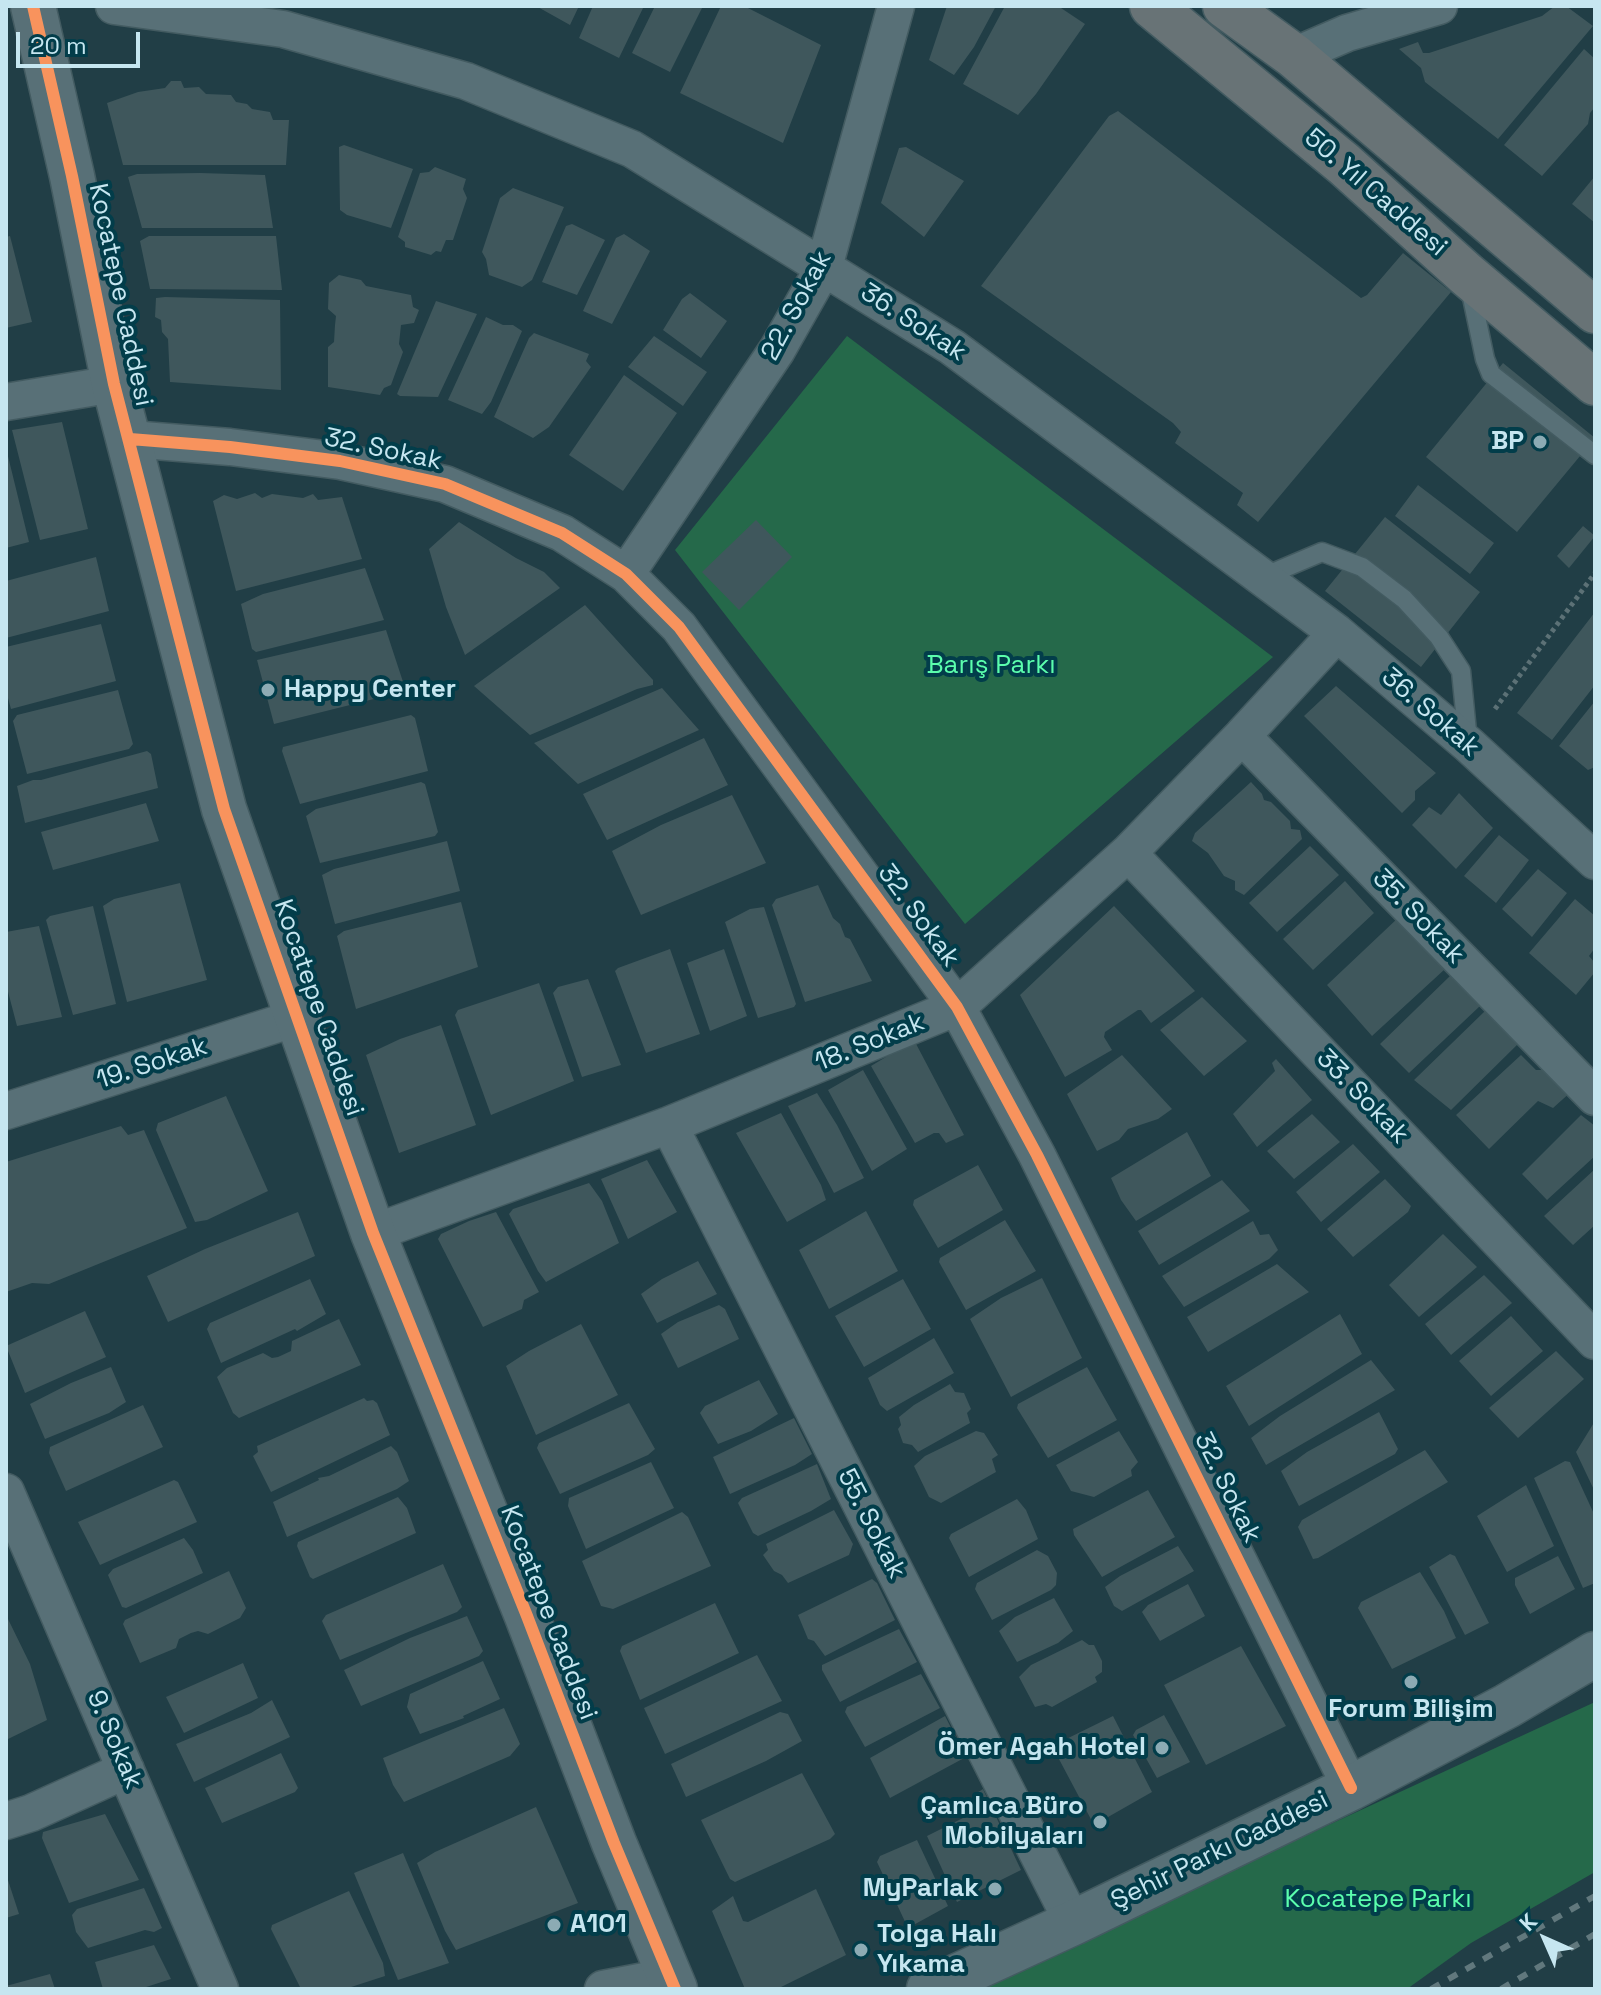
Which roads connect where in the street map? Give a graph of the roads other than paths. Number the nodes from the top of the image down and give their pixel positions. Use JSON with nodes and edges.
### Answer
{"nodes":[{"id":1,"x":33,"y":6,"type":"edge"},
{"id":2,"x":114,"y":6,"type":"edge"},
{"id":3,"x":896,"y":6,"type":"edge"},
{"id":4,"x":1152,"y":6,"type":"edge"},
{"id":5,"x":1225,"y":6,"type":"edge"},
{"id":6,"x":1439,"y":6,"type":"edge"},
{"id":7,"x":1294,"y":56,"type":"junction"},
{"id":8,"x":824,"y":267,"type":"junction"},
{"id":9,"x":1466,"y":274,"type":"junction"},
{"id":10,"x":1595,"y":311,"type":"edge"},
{"id":11,"x":1595,"y":383,"type":"edge"},
{"id":12,"x":114,"y":384,"type":"junction"},
{"id":13,"x":6,"y":402,"type":"edge"},
{"id":14,"x":130,"y":439,"type":"junction"},
{"id":15,"x":1595,"y":455,"type":"edge"},
{"id":16,"x":626,"y":574,"type":"junction"},
{"id":17,"x":1263,"y":577,"type":"junction"},
{"id":18,"x":1337,"y":633,"type":"junction"},
{"id":19,"x":1242,"y":736,"type":"junction"},
{"id":20,"x":1469,"y":745,"type":"junction"},
{"id":21,"x":1128,"y":853,"type":"junction"},
{"id":22,"x":1595,"y":861,"type":"edge"},
{"id":23,"x":957,"y":1007,"type":"junction"},
{"id":24,"x":299,"y":1017,"type":"junction"},
{"id":25,"x":1595,"y":1097,"type":"edge"},
{"id":26,"x":6,"y":1111,"type":"edge"},
{"id":27,"x":669,"y":1125,"type":"junction"},
{"id":28,"x":373,"y":1233,"type":"junction"},
{"id":29,"x":1595,"y":1341,"type":"edge"},
{"id":30,"x":6,"y":1492,"type":"edge"},
{"id":31,"x":1595,"y":1654,"type":"edge"},
{"id":32,"x":1595,"y":1674,"type":"edge"},
{"id":33,"x":1507,"y":1706,"type":"junction"},
{"id":34,"x":126,"y":1770,"type":"junction"},
{"id":35,"x":1351,"y":1788,"type":"junction"},
{"id":36,"x":6,"y":1821,"type":"edge"},
{"id":37,"x":1073,"y":1923,"type":"junction"},
{"id":38,"x":673,"y":1982,"type":"edge"},
{"id":39,"x":220,"y":1989,"type":"edge"},
{"id":40,"x":603,"y":1989,"type":"edge"},
{"id":41,"x":929,"y":1989,"type":"edge"}],
"edges":[{"from":1,"to":12,"type":"street","name":"Kocatepe Caddesi"},
{"from":2,"to":8,"type":"street","name":"36. Sokak"},
{"from":3,"to":8,"type":"street","name":"22. Sokak"},
{"from":4,"to":9,"type":"main road","name":"50. Yıl Caddesi"},
{"from":5,"to":7,"type":"main road","name":"50. Yıl Caddesi"},
{"from":6,"to":7,"type":"street"},
{"from":7,"to":10,"type":"main road","name":"50. Yıl Caddesi"},
{"from":8,"to":16,"type":"street","name":"22. Sokak"},
{"from":8,"to":17,"type":"street","name":"36. Sokak"},
{"from":9,"to":11,"type":"main road","name":"50. Yıl Caddesi"},
{"from":9,"to":15,"type":"lane"},
{"from":12,"to":13,"type":"street"},
{"from":12,"to":14,"type":"street","name":"Kocatepe Caddesi"},
{"from":14,"to":16,"type":"street","name":"32. Sokak"},
{"from":14,"to":24,"type":"street","name":"Kocatepe Caddesi"},
{"from":16,"to":23,"type":"street","name":"32. Sokak"},
{"from":17,"to":18,"type":"street","name":"36. Sokak"},
{"from":17,"to":20,"type":"lane"},
{"from":18,"to":19,"type":"street","name":"18. Sokak"},
{"from":18,"to":20,"type":"street","name":"36. Sokak"},
{"from":19,"to":21,"type":"street","name":"18. Sokak"},
{"from":19,"to":25,"type":"street","name":"35. Sokak"},
{"from":20,"to":22,"type":"street","name":"36. Sokak"},
{"from":21,"to":23,"type":"street","name":"18. Sokak"},
{"from":21,"to":29,"type":"street","name":"33. Sokak"},
{"from":23,"to":27,"type":"street","name":"18. Sokak"},
{"from":23,"to":35,"type":"street","name":"32. Sokak"},
{"from":24,"to":26,"type":"street","name":"19. Sokak"},
{"from":24,"to":28,"type":"street","name":"Kocatepe Caddesi"},
{"from":27,"to":28,"type":"street","name":"18. Sokak"},
{"from":27,"to":37,"type":"street","name":"55. Sokak"},
{"from":28,"to":38,"type":"street","name":"Kocatepe Caddesi"},
{"from":30,"to":34,"type":"street","name":"9. Sokak"},
{"from":31,"to":33,"type":"street","name":"Şehir Parkı Caddesi"},
{"from":32,"to":33,"type":"street","name":"Şehir Parkı Caddesi"},
{"from":33,"to":35,"type":"street","name":"Şehir Parkı Caddesi"},
{"from":34,"to":36,"type":"street"},
{"from":34,"to":39,"type":"street","name":"9. Sokak"},
{"from":35,"to":37,"type":"street","name":"Şehir Parkı Caddesi"},
{"from":37,"to":41,"type":"street","name":"Şehir Parkı Caddesi"},
{"from":38,"to":40,"type":"street"}]}
